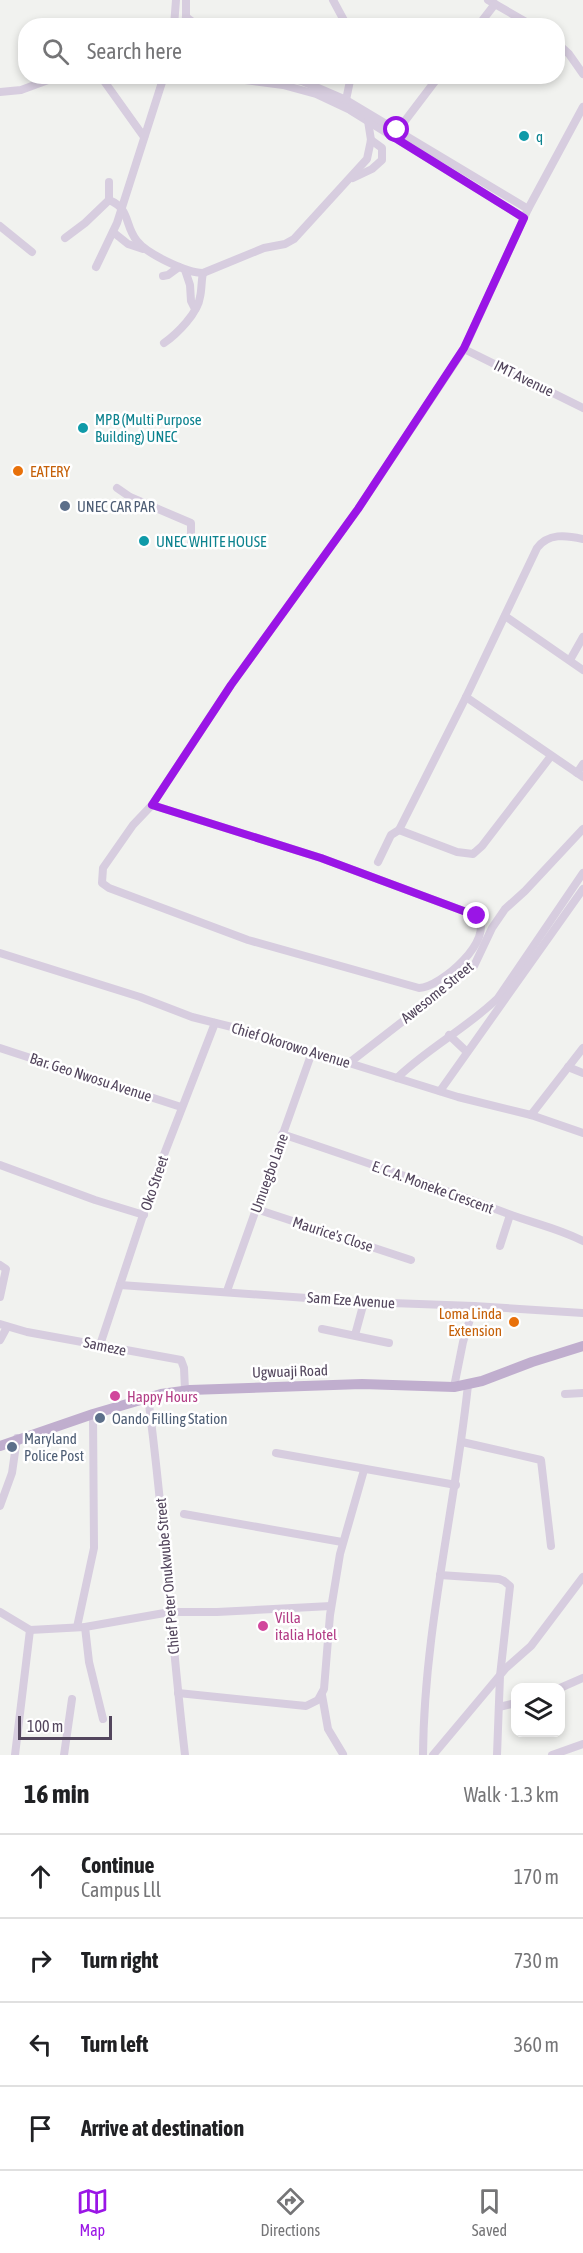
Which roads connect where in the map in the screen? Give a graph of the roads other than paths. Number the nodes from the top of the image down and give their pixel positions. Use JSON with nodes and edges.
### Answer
{"nodes":[{"id":1,"x":177,"y":0,"type":"edge"},
{"id":2,"x":186,"y":0,"type":"edge"},
{"id":3,"x":333,"y":0,"type":"edge"},
{"id":4,"x":492,"y":2,"type":"edge"},
{"id":5,"x":175,"y":18,"type":"edge"},
{"id":6,"x":186,"y":18,"type":"edge"},
{"id":7,"x":343,"y":18,"type":"edge"},
{"id":8,"x":483,"y":18,"type":"edge"},
{"id":9,"x":519,"y":18,"type":"edge"},
{"id":10,"x":565,"y":50,"type":"edge"},
{"id":11,"x":583,"y":74,"type":"edge"},
{"id":12,"x":37,"y":84,"type":"edge"},
{"id":13,"x":106,"y":84,"type":"edge"},
{"id":14,"x":161,"y":84,"type":"edge"},
{"id":15,"x":275,"y":84,"type":"edge"},
{"id":16,"x":309,"y":84,"type":"edge"},
{"id":17,"x":349,"y":84,"type":"edge"},
{"id":18,"x":433,"y":84,"type":"edge"},
{"id":19,"x":0,"y":92,"type":"edge"},
{"id":20,"x":346,"y":100,"type":"junction"},
{"id":21,"x":583,"y":107,"type":"edge"},
{"id":22,"x":368,"y":121,"type":"junction"},
{"id":23,"x":395,"y":133,"type":"junction"},
{"id":24,"x":144,"y":137,"type":"junction"},
{"id":25,"x":371,"y":140,"type":"junction"},
{"id":26,"x":350,"y":179,"type":"junction"},
{"id":27,"x":108,"y":182,"type":"dead end"},
{"id":28,"x":110,"y":200,"type":"junction"},
{"id":29,"x":122,"y":207,"type":"junction"},
{"id":30,"x":528,"y":209,"type":"junction"},
{"id":31,"x":524,"y":218,"type":"junction"},
{"id":32,"x":0,"y":226,"type":"edge"},
{"id":33,"x":113,"y":232,"type":"junction"},
{"id":34,"x":65,"y":238,"type":"dead end"},
{"id":35,"x":145,"y":249,"type":"junction"},
{"id":36,"x":32,"y":252,"type":"dead end"},
{"id":37,"x":96,"y":267,"type":"dead end"},
{"id":38,"x":182,"y":268,"type":"junction"},
{"id":39,"x":203,"y":273,"type":"junction"},
{"id":40,"x":163,"y":276,"type":"dead end"},
{"id":41,"x":195,"y":309,"type":"junction"},
{"id":42,"x":164,"y":343,"type":"dead end"},
{"id":43,"x":464,"y":348,"type":"junction"},
{"id":44,"x":583,"y":408,"type":"edge"},
{"id":45,"x":117,"y":488,"type":"dead end"},
{"id":46,"x":583,"y":539,"type":"edge"},
{"id":47,"x":191,"y":542,"type":"dead end"},
{"id":48,"x":505,"y":616,"type":"junction"},
{"id":49,"x":583,"y":637,"type":"edge"},
{"id":50,"x":570,"y":660,"type":"junction"},
{"id":51,"x":583,"y":670,"type":"edge"},
{"id":52,"x":466,"y":697,"type":"junction"},
{"id":53,"x":551,"y":756,"type":"junction"},
{"id":54,"x":583,"y":764,"type":"edge"},
{"id":55,"x":580,"y":775,"type":"edge"},
{"id":56,"x":152,"y":805,"type":"junction"},
{"id":57,"x":399,"y":830,"type":"junction"},
{"id":58,"x":583,"y":830,"type":"edge"},
{"id":59,"x":378,"y":862,"type":"dead end"},
{"id":60,"x":583,"y":873,"type":"edge"},
{"id":61,"x":583,"y":889,"type":"edge"},
{"id":62,"x":0,"y":953,"type":"edge"},
{"id":63,"x":215,"y":1023,"type":"junction"},
{"id":64,"x":449,"y":1035,"type":"junction"},
{"id":65,"x":0,"y":1048,"type":"edge"},
{"id":66,"x":583,"y":1048,"type":"edge"},
{"id":67,"x":466,"y":1052,"type":"junction"},
{"id":68,"x":311,"y":1055,"type":"junction"},
{"id":69,"x":349,"y":1063,"type":"junction"},
{"id":70,"x":568,"y":1066,"type":"junction"},
{"id":71,"x":583,"y":1073,"type":"edge"},
{"id":72,"x":397,"y":1078,"type":"junction"},
{"id":73,"x":440,"y":1091,"type":"junction"},
{"id":74,"x":181,"y":1107,"type":"junction"},
{"id":75,"x":531,"y":1115,"type":"junction"},
{"id":76,"x":583,"y":1133,"type":"edge"},
{"id":77,"x":282,"y":1134,"type":"junction"},
{"id":78,"x":0,"y":1165,"type":"edge"},
{"id":79,"x":256,"y":1209,"type":"junction"},
{"id":80,"x":144,"y":1215,"type":"junction"},
{"id":81,"x":510,"y":1215,"type":"junction"},
{"id":82,"x":583,"y":1241,"type":"edge"},
{"id":83,"x":500,"y":1246,"type":"dead end"},
{"id":84,"x":411,"y":1260,"type":"dead end"},
{"id":85,"x":0,"y":1265,"type":"edge"},
{"id":86,"x":120,"y":1285,"type":"junction"},
{"id":87,"x":227,"y":1291,"type":"junction"},
{"id":88,"x":0,"y":1297,"type":"edge"},
{"id":89,"x":364,"y":1302,"type":"junction"},
{"id":90,"x":474,"y":1306,"type":"junction"},
{"id":91,"x":583,"y":1314,"type":"edge"},
{"id":92,"x":4,"y":1325,"type":"edge"},
{"id":93,"x":322,"y":1329,"type":"dead end"},
{"id":94,"x":356,"y":1335,"type":"junction"},
{"id":95,"x":0,"y":1340,"type":"edge"},
{"id":96,"x":389,"y":1342,"type":"dead end"},
{"id":97,"x":100,"y":1345,"type":"junction"},
{"id":98,"x":583,"y":1346,"type":"edge"},
{"id":99,"x":468,"y":1385,"type":"junction"},
{"id":100,"x":454,"y":1388,"type":"junction"},
{"id":101,"x":185,"y":1390,"type":"junction"},
{"id":102,"x":565,"y":1394,"type":"dead end"},
{"id":103,"x":583,"y":1394,"type":"edge"},
{"id":104,"x":148,"y":1397,"type":"junction"},
{"id":105,"x":93,"y":1414,"type":"junction"},
{"id":106,"x":17,"y":1438,"type":"junction"},
{"id":107,"x":462,"y":1442,"type":"junction"},
{"id":108,"x":0,"y":1446,"type":"edge"},
{"id":109,"x":276,"y":1453,"type":"dead end"},
{"id":110,"x":364,"y":1470,"type":"junction"},
{"id":111,"x":456,"y":1485,"type":"junction"},
{"id":112,"x":0,"y":1506,"type":"edge"},
{"id":113,"x":184,"y":1514,"type":"dead end"},
{"id":114,"x":342,"y":1542,"type":"junction"},
{"id":115,"x":551,"y":1546,"type":"dead end"},
{"id":116,"x":440,"y":1575,"type":"junction"},
{"id":117,"x":583,"y":1577,"type":"edge"},
{"id":118,"x":332,"y":1606,"type":"junction"},
{"id":119,"x":0,"y":1612,"type":"edge"},
{"id":120,"x":170,"y":1612,"type":"junction"},
{"id":121,"x":81,"y":1627,"type":"junction"},
{"id":122,"x":30,"y":1630,"type":"junction"},
{"id":123,"x":500,"y":1676,"type":"junction"},
{"id":124,"x":583,"y":1678,"type":"edge"},
{"id":125,"x":565,"y":1686,"type":"edge"},
{"id":126,"x":178,"y":1693,"type":"junction"},
{"id":127,"x":322,"y":1695,"type":"junction"},
{"id":128,"x":72,"y":1699,"type":"dead end"},
{"id":129,"x":511,"y":1704,"type":"edge"},
{"id":130,"x":499,"y":1707,"type":"junction"},
{"id":131,"x":103,"y":1719,"type":"dead end"},
{"id":132,"x":583,"y":1744,"type":"edge"},
{"id":133,"x":343,"y":1754,"type":"edge"},
{"id":134,"x":555,"y":1754,"type":"edge"},
{"id":135,"x":15,"y":1755,"type":"edge"},
{"id":136,"x":64,"y":1755,"type":"edge"},
{"id":137,"x":185,"y":1755,"type":"edge"},
{"id":138,"x":423,"y":1755,"type":"edge"},
{"id":139,"x":433,"y":1755,"type":"edge"},
{"id":140,"x":497,"y":1755,"type":"edge"}],
"edges":[{"from":1,"to":5,"type":"street"},
{"from":2,"to":6,"type":"street"},
{"from":3,"to":7,"type":"street"},
{"from":4,"to":8,"type":"street"},
{"from":4,"to":9,"type":"street"},
{"from":10,"to":11,"type":"street"},
{"from":12,"to":19,"type":"street"},
{"from":13,"to":24,"type":"street"},
{"from":14,"to":24,"type":"street"},
{"from":15,"to":22,"type":"street"},
{"from":16,"to":20,"type":"street"},
{"from":17,"to":20,"type":"street"},
{"from":18,"to":23,"type":"street"},
{"from":20,"to":23,"type":"street"},
{"from":21,"to":30,"type":"street"},
{"from":22,"to":23,"type":"street"},
{"from":22,"to":25,"type":"street"},
{"from":23,"to":30,"type":"street"},
{"from":23,"to":31,"type":"street"},
{"from":24,"to":29,"type":"street"},
{"from":25,"to":26,"type":"street"},
{"from":25,"to":26,"type":"street"},
{"from":26,"to":39,"type":"street"},
{"from":27,"to":28,"type":"street"},
{"from":28,"to":29,"type":"street"},
{"from":28,"to":34,"type":"street"},
{"from":29,"to":33,"type":"street"},
{"from":29,"to":35,"type":"street"},
{"from":30,"to":31,"type":"street"},
{"from":31,"to":43,"type":"street"},
{"from":32,"to":36,"type":"street"},
{"from":33,"to":35,"type":"street"},
{"from":33,"to":37,"type":"street"},
{"from":35,"to":38,"type":"street"},
{"from":38,"to":39,"type":"street"},
{"from":38,"to":40,"type":"street"},
{"from":38,"to":41,"type":"street"},
{"from":39,"to":41,"type":"street"},
{"from":41,"to":42,"type":"street"},
{"from":43,"to":44,"type":"street","name":"IMT Avenue"},
{"from":43,"to":56,"type":"street"},
{"from":45,"to":47,"type":"street"},
{"from":46,"to":48,"type":"street"},
{"from":48,"to":50,"type":"street"},
{"from":48,"to":52,"type":"street"},
{"from":49,"to":50,"type":"street"},
{"from":50,"to":51,"type":"street"},
{"from":52,"to":53,"type":"street"},
{"from":52,"to":57,"type":"street"},
{"from":53,"to":55,"type":"street"},
{"from":53,"to":57,"type":"street"},
{"from":54,"to":55,"type":"street"},
{"from":56,"to":56,"type":"street"},
{"from":57,"to":59,"type":"street"},
{"from":58,"to":69,"type":"street","name":"Awesome Street"},
{"from":60,"to":64,"type":"street"},
{"from":61,"to":67,"type":"street"},
{"from":62,"to":63,"type":"street","name":"Chief Okorowo Avenue"},
{"from":63,"to":68,"type":"street","name":"Chief Okorowo Avenue"},
{"from":63,"to":74,"type":"street","name":"Oko Street"},
{"from":64,"to":67,"type":"street"},
{"from":64,"to":72,"type":"street"},
{"from":65,"to":74,"type":"street","name":"Bar. Geo Nwosu Avenue"},
{"from":66,"to":70,"type":"street"},
{"from":67,"to":73,"type":"street"},
{"from":68,"to":69,"type":"street","name":"Chief Okorowo Avenue"},
{"from":68,"to":77,"type":"street","name":"Umuegbo Lane"},
{"from":69,"to":72,"type":"street","name":"Chief Okorowo Avenue"},
{"from":70,"to":71,"type":"street"},
{"from":70,"to":75,"type":"street"},
{"from":72,"to":73,"type":"street","name":"Chief Okorowo Avenue"},
{"from":73,"to":75,"type":"street","name":"Chief Okorowo Avenue"},
{"from":74,"to":80,"type":"street","name":"Oko Street"},
{"from":75,"to":76,"type":"street","name":"Chief Okorowo Avenue"},
{"from":77,"to":79,"type":"street","name":"Umuegbo Lane"},
{"from":77,"to":81,"type":"street","name":"E. C. A. Moneke Crescent"},
{"from":78,"to":80,"type":"street"},
{"from":79,"to":84,"type":"street","name":"Maurice's Close"},
{"from":79,"to":87,"type":"street","name":"Umuegbo Lane"},
{"from":80,"to":86,"type":"street","name":"Oko Street"},
{"from":81,"to":82,"type":"street","name":"E. C. A. Moneke Crescent"},
{"from":81,"to":83,"type":"street"},
{"from":85,"to":88,"type":"street"},
{"from":86,"to":87,"type":"street","name":"Sam Eze Avenue"},
{"from":86,"to":97,"type":"street","name":"Oko Street"},
{"from":87,"to":89,"type":"street","name":"Sam Eze Avenue"},
{"from":89,"to":90,"type":"street","name":"Sam Eze Avenue"},
{"from":89,"to":94,"type":"street"},
{"from":90,"to":91,"type":"street","name":"Sam Eze Avenue"},
{"from":90,"to":100,"type":"street"},
{"from":92,"to":95,"type":"street"},
{"from":92,"to":97,"type":"street","name":"Sameze"},
{"from":93,"to":94,"type":"street"},
{"from":94,"to":96,"type":"street"},
{"from":97,"to":101,"type":"street","name":"Sameze"},
{"from":98,"to":99,"type":"main road","name":"Ugwuaji Road"},
{"from":99,"to":100,"type":"main road","name":"Ugwuaji Road"},
{"from":99,"to":107,"type":"street"},
{"from":100,"to":101,"type":"main road","name":"Ugwuaji Road"},
{"from":101,"to":104,"type":"main road","name":"Ugwuaji Road"},
{"from":102,"to":103,"type":"street"},
{"from":104,"to":105,"type":"main road","name":"Ugwuaji Road"},
{"from":104,"to":120,"type":"street","name":"Chief Peter Onukwube Street"},
{"from":105,"to":106,"type":"main road","name":"Ugwuaji Road"},
{"from":105,"to":121,"type":"street"},
{"from":106,"to":108,"type":"main road","name":"Ugwuaji Road"},
{"from":106,"to":112,"type":"street"},
{"from":107,"to":111,"type":"street"},
{"from":107,"to":115,"type":"street"},
{"from":109,"to":110,"type":"street"},
{"from":110,"to":111,"type":"street"},
{"from":110,"to":114,"type":"street"},
{"from":111,"to":116,"type":"street"},
{"from":113,"to":114,"type":"street"},
{"from":114,"to":118,"type":"street"},
{"from":116,"to":123,"type":"street"},
{"from":116,"to":138,"type":"street"},
{"from":117,"to":123,"type":"street"},
{"from":118,"to":120,"type":"street"},
{"from":118,"to":127,"type":"street"},
{"from":119,"to":122,"type":"street"},
{"from":120,"to":121,"type":"street"},
{"from":120,"to":126,"type":"street","name":"Chief Peter Onukwube Street"},
{"from":121,"to":122,"type":"street"},
{"from":121,"to":131,"type":"street"},
{"from":122,"to":135,"type":"street"},
{"from":123,"to":130,"type":"street"},
{"from":123,"to":139,"type":"street"},
{"from":124,"to":125,"type":"street"},
{"from":126,"to":127,"type":"street"},
{"from":126,"to":137,"type":"street","name":"Chief Peter Onukwube Street"},
{"from":127,"to":133,"type":"street"},
{"from":128,"to":136,"type":"street"},
{"from":129,"to":130,"type":"street"},
{"from":130,"to":140,"type":"street"},
{"from":132,"to":134,"type":"street"}]}
